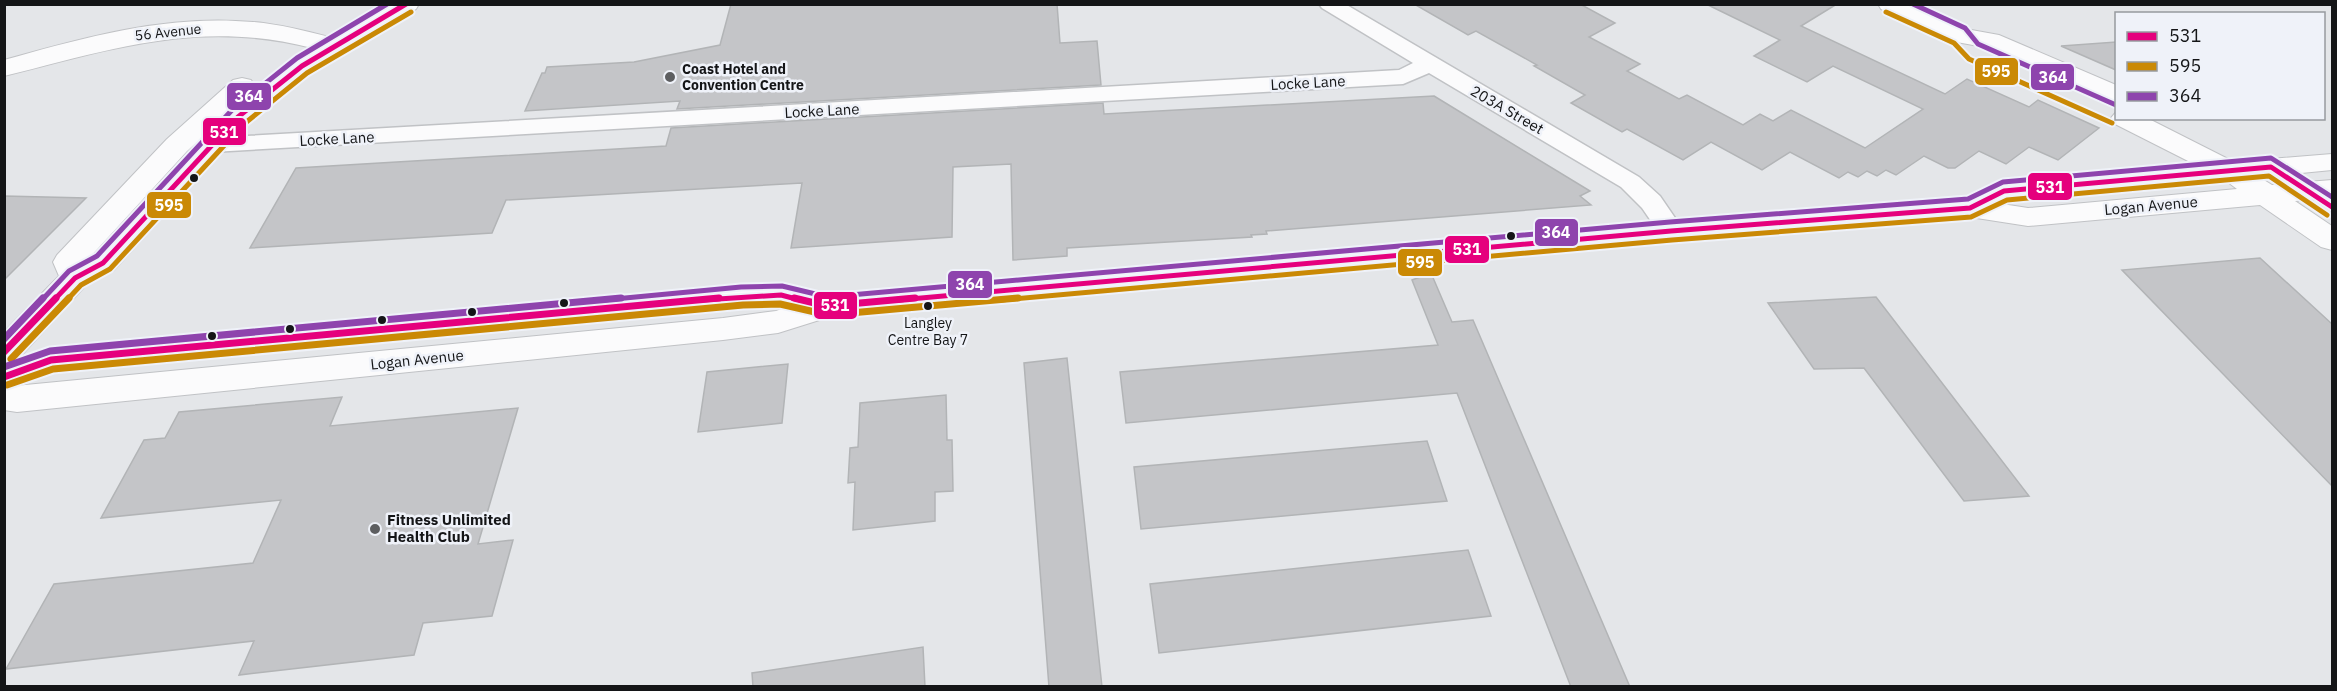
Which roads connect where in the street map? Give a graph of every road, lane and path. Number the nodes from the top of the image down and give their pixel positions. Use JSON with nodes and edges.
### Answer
{"nodes":[{"id":1,"x":377,"y":4,"type":"edge"},
{"id":2,"x":407,"y":4,"type":"edge"},
{"id":3,"x":1329,"y":4,"type":"edge"},
{"id":4,"x":1890,"y":4,"type":"edge"},
{"id":5,"x":1960,"y":36,"type":"junction"},
{"id":6,"x":322,"y":43,"type":"junction"},
{"id":7,"x":1430,"y":64,"type":"junction"},
{"id":8,"x":4,"y":68,"type":"edge"},
{"id":9,"x":2115,"y":94,"type":"edge"},
{"id":10,"x":2115,"y":115,"type":"edge"},
{"id":11,"x":2135,"y":120,"type":"edge"},
{"id":12,"x":2166,"y":126,"type":"edge"},
{"id":13,"x":212,"y":145,"type":"junction"},
{"id":14,"x":2332,"y":162,"type":"edge"},
{"id":15,"x":2232,"y":172,"type":"junction"},
{"id":16,"x":2164,"y":176,"type":"junction"},
{"id":17,"x":2271,"y":181,"type":"junction"},
{"id":18,"x":2325,"y":195,"type":"edge"},
{"id":19,"x":1970,"y":208,"type":"junction"},
{"id":20,"x":1671,"y":231,"type":"junction"},
{"id":21,"x":2332,"y":240,"type":"edge"},
{"id":22,"x":75,"y":278,"type":"junction"},
{"id":23,"x":827,"y":306,"type":"junction"},
{"id":24,"x":4,"y":353,"type":"edge"},
{"id":25,"x":4,"y":377,"type":"edge"},
{"id":26,"x":4,"y":397,"type":"edge"}],
"edges":[{"from":1,"to":6,"type":"main road"},
{"from":2,"to":6,"type":"main road"},
{"from":3,"to":7,"type":"street","name":"203A Street"},
{"from":4,"to":5,"type":"main road"},
{"from":5,"to":9,"type":"main road"},
{"from":5,"to":10,"type":"main road"},
{"from":6,"to":8,"type":"main road","name":"56 Avenue"},
{"from":6,"to":13,"type":"main road"},
{"from":6,"to":22,"type":"main road"},
{"from":7,"to":13,"type":"street","name":"Locke Lane"},
{"from":7,"to":20,"type":"street","name":"203A Street"},
{"from":11,"to":12,"type":"main road"},
{"from":12,"to":15,"type":"main road"},
{"from":12,"to":16,"type":"main road"},
{"from":12,"to":17,"type":"main road"},
{"from":13,"to":22,"type":"main road"},
{"from":14,"to":17,"type":"main road","name":"Logan Avenue"},
{"from":15,"to":16,"type":"main road","name":"Logan Avenue"},
{"from":15,"to":17,"type":"main road"},
{"from":16,"to":19,"type":"main road","name":"Logan Avenue"},
{"from":17,"to":18,"type":"main road","name":"Logan Avenue"},
{"from":17,"to":19,"type":"main road","name":"Logan Avenue"},
{"from":17,"to":21,"type":"main road"},
{"from":19,"to":20,"type":"main road","name":"Logan Avenue"},
{"from":20,"to":23,"type":"main road","name":"Logan Avenue"},
{"from":22,"to":24,"type":"main road"},
{"from":23,"to":25,"type":"main road","name":"Logan Avenue"},
{"from":23,"to":26,"type":"main road","name":"Logan Avenue"}]}
